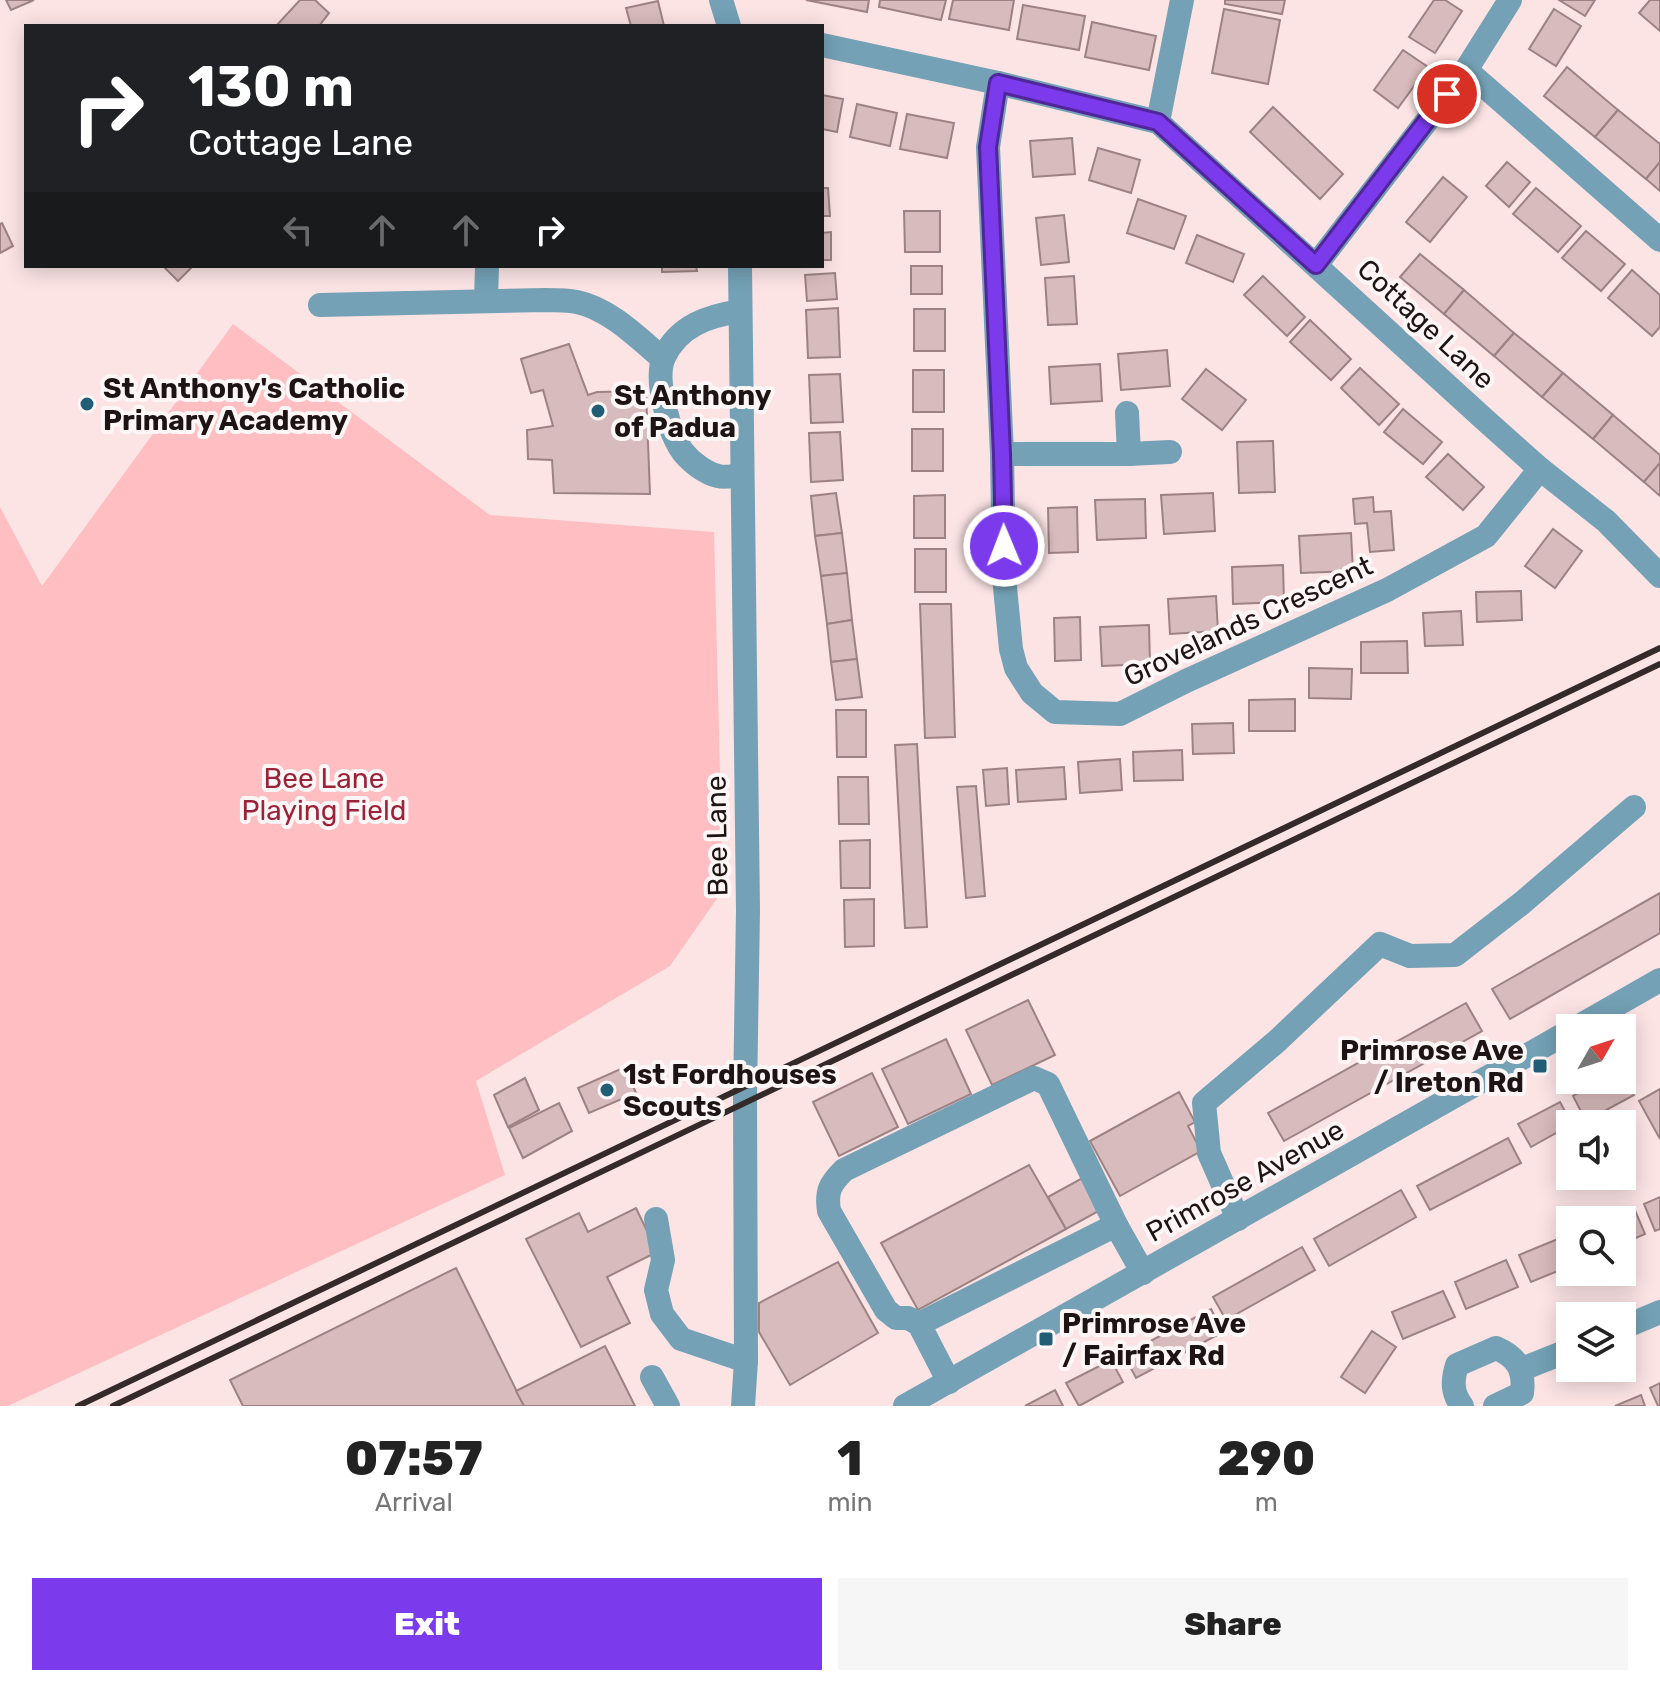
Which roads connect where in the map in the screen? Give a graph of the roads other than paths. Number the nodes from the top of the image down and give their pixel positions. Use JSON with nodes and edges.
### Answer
{"nodes":[{"id":1,"x":721,"y":0,"type":"edge"},
{"id":2,"x":1182,"y":0,"type":"edge"},
{"id":3,"x":1510,"y":0,"type":"edge"},
{"id":4,"x":731,"y":24,"type":"edge"},
{"id":5,"x":824,"y":45,"type":"edge"},
{"id":6,"x":1466,"y":70,"type":"junction"},
{"id":7,"x":998,"y":83,"type":"junction"},
{"id":8,"x":1158,"y":122,"type":"junction"},
{"id":9,"x":1660,"y":240,"type":"edge"},
{"id":10,"x":1316,"y":265,"type":"junction"},
{"id":11,"x":487,"y":268,"type":"edge"},
{"id":12,"x":740,"y":268,"type":"edge"},
{"id":13,"x":486,"y":301,"type":"junction"},
{"id":14,"x":320,"y":305,"type":"dead end"},
{"id":15,"x":740,"y":311,"type":"junction"},
{"id":16,"x":663,"y":359,"type":"junction"},
{"id":17,"x":1127,"y":413,"type":"dead end"},
{"id":18,"x":1170,"y":452,"type":"dead end"},
{"id":19,"x":1002,"y":454,"type":"junction"},
{"id":20,"x":1129,"y":454,"type":"junction"},
{"id":21,"x":1540,"y":469,"type":"junction"},
{"id":22,"x":742,"y":475,"type":"junction"},
{"id":23,"x":1660,"y":576,"type":"edge"},
{"id":24,"x":1634,"y":807,"type":"dead end"},
{"id":25,"x":1659,"y":983,"type":"edge"},
{"id":26,"x":1602,"y":1014,"type":"edge"},
{"id":27,"x":1556,"y":1039,"type":"edge"},
{"id":28,"x":656,"y":1219,"type":"dead end"},
{"id":29,"x":1238,"y":1219,"type":"junction"},
{"id":30,"x":1116,"y":1225,"type":"junction"},
{"id":31,"x":1143,"y":1273,"type":"junction"},
{"id":32,"x":1660,"y":1312,"type":"edge"},
{"id":33,"x":1636,"y":1322,"type":"edge"},
{"id":34,"x":919,"y":1324,"type":"junction"},
{"id":35,"x":1556,"y":1356,"type":"edge"},
{"id":36,"x":746,"y":1361,"type":"junction"},
{"id":37,"x":1522,"y":1369,"type":"junction"},
{"id":38,"x":652,"y":1377,"type":"dead end"},
{"id":39,"x":949,"y":1382,"type":"junction"},
{"id":40,"x":668,"y":1406,"type":"edge"},
{"id":41,"x":743,"y":1406,"type":"edge"},
{"id":42,"x":905,"y":1406,"type":"edge"},
{"id":43,"x":923,"y":1406,"type":"edge"},
{"id":44,"x":1462,"y":1406,"type":"edge"},
{"id":45,"x":1495,"y":1406,"type":"edge"}],
"edges":[{"from":1,"to":4,"type":"street"},
{"from":2,"to":8,"type":"street"},
{"from":3,"to":6,"type":"street"},
{"from":5,"to":7,"type":"street","name":"Cottage Lane"},
{"from":6,"to":9,"type":"street"},
{"from":6,"to":10,"type":"street"},
{"from":7,"to":8,"type":"street","name":"Cottage Lane"},
{"from":7,"to":19,"type":"street","name":"Grovelands Crescent"},
{"from":8,"to":10,"type":"street","name":"Cottage Lane"},
{"from":10,"to":21,"type":"street","name":"Cottage Lane"},
{"from":11,"to":13,"type":"street"},
{"from":12,"to":15,"type":"street","name":"Bee Lane"},
{"from":13,"to":14,"type":"street"},
{"from":13,"to":16,"type":"street"},
{"from":15,"to":16,"type":"street"},
{"from":15,"to":22,"type":"street","name":"Bee Lane"},
{"from":16,"to":22,"type":"street"},
{"from":17,"to":20,"type":"street"},
{"from":18,"to":20,"type":"street"},
{"from":19,"to":20,"type":"street"},
{"from":19,"to":21,"type":"street","name":"Grovelands Crescent"},
{"from":21,"to":23,"type":"street","name":"Cottage Lane"},
{"from":22,"to":36,"type":"street","name":"Bee Lane"},
{"from":24,"to":29,"type":"street"},
{"from":25,"to":26,"type":"street"},
{"from":27,"to":29,"type":"street","name":"Primrose Avenue"},
{"from":28,"to":36,"type":"street"},
{"from":29,"to":31,"type":"street","name":"Primrose Avenue"},
{"from":30,"to":31,"type":"street"},
{"from":30,"to":34,"type":"street"},
{"from":30,"to":34,"type":"street"},
{"from":31,"to":39,"type":"street","name":"Primrose Avenue"},
{"from":32,"to":33,"type":"street"},
{"from":34,"to":39,"type":"street"},
{"from":35,"to":37,"type":"street"},
{"from":36,"to":41,"type":"street","name":"Bee Lane"},
{"from":37,"to":44,"type":"street"},
{"from":37,"to":45,"type":"street"},
{"from":38,"to":40,"type":"street"},
{"from":39,"to":42,"type":"street","name":"Primrose Avenue"},
{"from":39,"to":43,"type":"street","name":"Primrose Avenue"}]}
